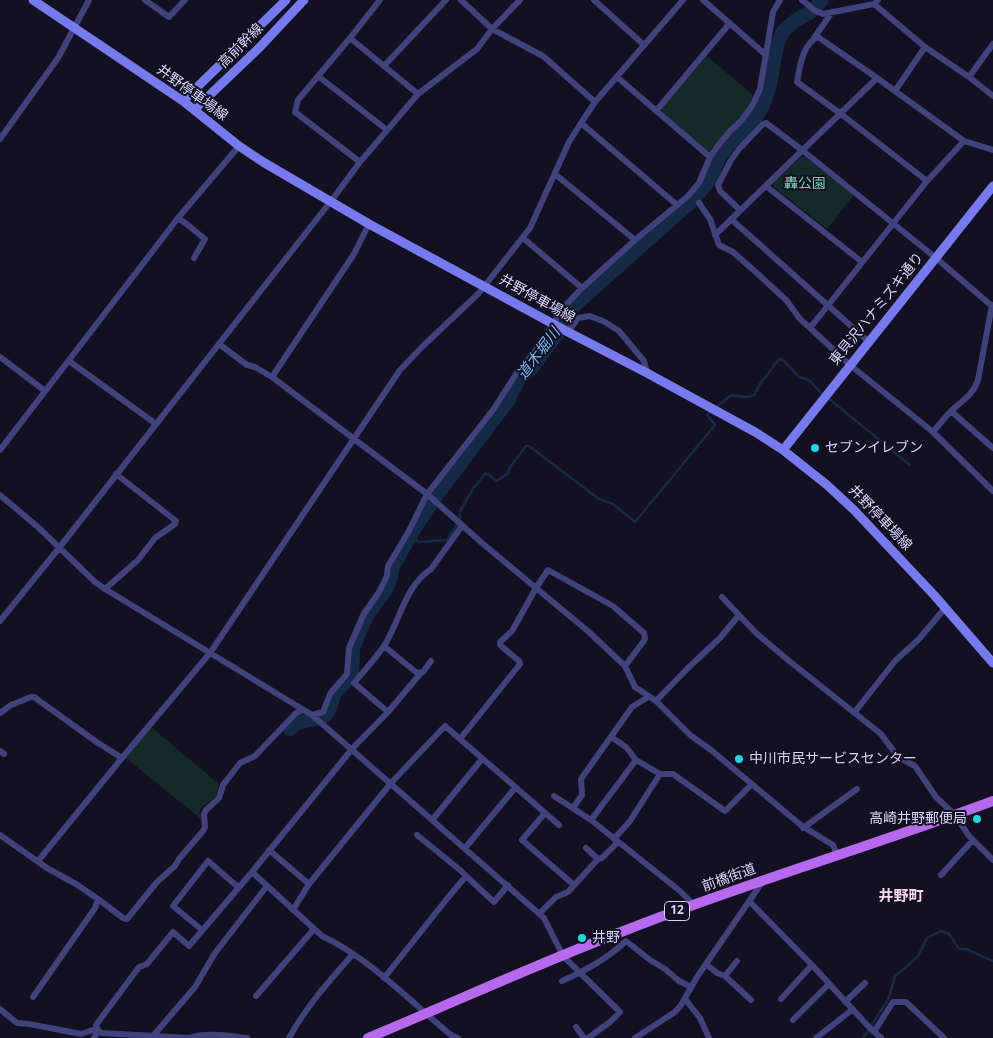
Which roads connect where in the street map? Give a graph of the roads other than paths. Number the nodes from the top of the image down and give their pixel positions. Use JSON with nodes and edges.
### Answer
{"nodes":[{"id":1,"x":32,"y":0,"type":"edge"},
{"id":2,"x":89,"y":0,"type":"edge"},
{"id":3,"x":145,"y":0,"type":"edge"},
{"id":4,"x":185,"y":0,"type":"edge"},
{"id":5,"x":286,"y":0,"type":"edge"},
{"id":6,"x":304,"y":0,"type":"edge"},
{"id":7,"x":380,"y":0,"type":"edge"},
{"id":8,"x":446,"y":0,"type":"edge"},
{"id":9,"x":461,"y":0,"type":"edge"},
{"id":10,"x":520,"y":0,"type":"edge"},
{"id":11,"x":594,"y":0,"type":"edge"},
{"id":12,"x":683,"y":0,"type":"edge"},
{"id":13,"x":703,"y":0,"type":"edge"},
{"id":14,"x":780,"y":0,"type":"edge"},
{"id":15,"x":802,"y":0,"type":"edge"},
{"id":16,"x":876,"y":2,"type":"edge"},
{"id":17,"x":832,"y":12,"type":"junction"},
{"id":18,"x":730,"y":23,"type":"junction"},
{"id":19,"x":74,"y":27,"type":"junction"},
{"id":20,"x":492,"y":29,"type":"junction"},
{"id":21,"x":350,"y":38,"type":"junction"},
{"id":22,"x":814,"y":38,"type":"junction"},
{"id":23,"x":993,"y":44,"type":"edge"},
{"id":24,"x":644,"y":46,"type":"junction"},
{"id":25,"x":925,"y":47,"type":"junction"},
{"id":26,"x":766,"y":55,"type":"junction"},
{"id":27,"x":384,"y":66,"type":"junction"},
{"id":28,"x":318,"y":76,"type":"junction"},
{"id":29,"x":617,"y":77,"type":"junction"},
{"id":30,"x":969,"y":77,"type":"junction"},
{"id":31,"x":877,"y":78,"type":"junction"},
{"id":32,"x":894,"y":91,"type":"junction"},
{"id":33,"x":418,"y":94,"type":"junction"},
{"id":34,"x":993,"y":96,"type":"edge"},
{"id":35,"x":183,"y":101,"type":"junction"},
{"id":36,"x":595,"y":102,"type":"junction"},
{"id":37,"x":194,"y":110,"type":"junction"},
{"id":38,"x":656,"y":111,"type":"junction"},
{"id":39,"x":841,"y":114,"type":"junction"},
{"id":40,"x":581,"y":123,"type":"junction"},
{"id":41,"x":386,"y":130,"type":"junction"},
{"id":42,"x":0,"y":139,"type":"edge"},
{"id":43,"x":964,"y":142,"type":"junction"},
{"id":44,"x":239,"y":146,"type":"junction"},
{"id":45,"x":802,"y":150,"type":"junction"},
{"id":46,"x":993,"y":150,"type":"edge"},
{"id":47,"x":710,"y":157,"type":"junction"},
{"id":48,"x":360,"y":162,"type":"junction"},
{"id":49,"x":555,"y":174,"type":"junction"},
{"id":50,"x":927,"y":181,"type":"junction"},
{"id":51,"x":766,"y":186,"type":"junction"},
{"id":52,"x":991,"y":192,"type":"edge"},
{"id":53,"x":331,"y":201,"type":"junction"},
{"id":54,"x":699,"y":203,"type":"dead end"},
{"id":55,"x":676,"y":205,"type":"junction"},
{"id":56,"x":740,"y":210,"type":"junction"},
{"id":57,"x":178,"y":218,"type":"junction"},
{"id":58,"x":731,"y":219,"type":"junction"},
{"id":59,"x":369,"y":224,"type":"junction"},
{"id":60,"x":893,"y":224,"type":"junction"},
{"id":61,"x":714,"y":234,"type":"junction"},
{"id":62,"x":523,"y":238,"type":"junction"},
{"id":63,"x":635,"y":240,"type":"junction"},
{"id":64,"x":194,"y":258,"type":"dead end"},
{"id":65,"x":936,"y":258,"type":"junction"},
{"id":66,"x":862,"y":262,"type":"junction"},
{"id":67,"x":485,"y":286,"type":"junction"},
{"id":68,"x":582,"y":288,"type":"junction"},
{"id":69,"x":828,"y":305,"type":"junction"},
{"id":70,"x":993,"y":305,"type":"edge"},
{"id":71,"x":554,"y":323,"type":"junction"},
{"id":72,"x":810,"y":328,"type":"junction"},
{"id":73,"x":568,"y":332,"type":"junction"},
{"id":74,"x":869,"y":342,"type":"junction"},
{"id":75,"x":219,"y":344,"type":"junction"},
{"id":76,"x":0,"y":357,"type":"edge"},
{"id":77,"x":69,"y":361,"type":"junction"},
{"id":78,"x":850,"y":365,"type":"junction"},
{"id":79,"x":647,"y":373,"type":"junction"},
{"id":80,"x":272,"y":377,"type":"junction"},
{"id":81,"x":45,"y":391,"type":"junction"},
{"id":82,"x":951,"y":411,"type":"junction"},
{"id":83,"x":156,"y":424,"type":"junction"},
{"id":84,"x":933,"y":432,"type":"junction"},
{"id":85,"x":354,"y":439,"type":"junction"},
{"id":86,"x":993,"y":448,"type":"edge"},
{"id":87,"x":0,"y":450,"type":"edge"},
{"id":88,"x":783,"y":450,"type":"junction"},
{"id":89,"x":116,"y":474,"type":"junction"},
{"id":90,"x":993,"y":491,"type":"edge"},
{"id":91,"x":0,"y":494,"type":"edge"},
{"id":92,"x":427,"y":494,"type":"junction"},
{"id":93,"x":462,"y":526,"type":"junction"},
{"id":94,"x":59,"y":548,"type":"junction"},
{"id":95,"x":536,"y":588,"type":"junction"},
{"id":96,"x":105,"y":589,"type":"junction"},
{"id":97,"x":722,"y":598,"type":"dead end"},
{"id":98,"x":945,"y":608,"type":"junction"},
{"id":99,"x":739,"y":614,"type":"junction"},
{"id":100,"x":0,"y":621,"type":"edge"},
{"id":101,"x":384,"y":646,"type":"junction"},
{"id":102,"x":210,"y":653,"type":"junction"},
{"id":103,"x":431,"y":661,"type":"dead end"},
{"id":104,"x":993,"y":663,"type":"edge"},
{"id":105,"x":624,"y":666,"type":"junction"},
{"id":106,"x":420,"y":674,"type":"junction"},
{"id":107,"x":648,"y":696,"type":"junction"},
{"id":108,"x":656,"y":701,"type":"junction"},
{"id":109,"x":303,"y":710,"type":"junction"},
{"id":110,"x":388,"y":712,"type":"junction"},
{"id":111,"x":854,"y":713,"type":"junction"},
{"id":112,"x":0,"y":714,"type":"edge"},
{"id":113,"x":312,"y":715,"type":"junction"},
{"id":114,"x":611,"y":737,"type":"junction"},
{"id":115,"x":460,"y":738,"type":"junction"},
{"id":116,"x":352,"y":749,"type":"junction"},
{"id":117,"x":122,"y":758,"type":"junction"},
{"id":118,"x":482,"y":759,"type":"junction"},
{"id":119,"x":636,"y":760,"type":"junction"},
{"id":120,"x":660,"y":774,"type":"junction"},
{"id":121,"x":391,"y":784,"type":"junction"},
{"id":122,"x":751,"y":785,"type":"junction"},
{"id":123,"x":515,"y":788,"type":"junction"},
{"id":124,"x":857,"y":789,"type":"dead end"},
{"id":125,"x":554,"y":796,"type":"dead end"},
{"id":126,"x":993,"y":800,"type":"edge"},
{"id":127,"x":573,"y":808,"type":"junction"},
{"id":128,"x":545,"y":813,"type":"junction"},
{"id":129,"x":955,"y":815,"type":"junction"},
{"id":130,"x":433,"y":820,"type":"junction"},
{"id":131,"x":591,"y":820,"type":"junction"},
{"id":132,"x":559,"y":825,"type":"dead end"},
{"id":133,"x":804,"y":828,"type":"junction"},
{"id":134,"x":0,"y":835,"type":"edge"},
{"id":135,"x":417,"y":835,"type":"dead end"},
{"id":136,"x":616,"y":840,"type":"junction"},
{"id":137,"x":973,"y":840,"type":"junction"},
{"id":138,"x":465,"y":848,"type":"junction"},
{"id":139,"x":586,"y":848,"type":"dead end"},
{"id":140,"x":269,"y":850,"type":"junction"},
{"id":141,"x":837,"y":855,"type":"junction"},
{"id":142,"x":991,"y":856,"type":"edge"},
{"id":143,"x":598,"y":859,"type":"junction"},
{"id":144,"x":38,"y":861,"type":"junction"},
{"id":145,"x":252,"y":872,"type":"junction"},
{"id":146,"x":941,"y":875,"type":"dead end"},
{"id":147,"x":466,"y":876,"type":"junction"},
{"id":148,"x":764,"y":880,"type":"junction"},
{"id":149,"x":309,"y":884,"type":"junction"},
{"id":150,"x":508,"y":885,"type":"junction"},
{"id":151,"x":574,"y":885,"type":"junction"},
{"id":152,"x":267,"y":886,"type":"junction"},
{"id":153,"x":238,"y":887,"type":"junction"},
{"id":154,"x":98,"y":899,"type":"junction"},
{"id":155,"x":748,"y":901,"type":"junction"},
{"id":156,"x":694,"y":905,"type":"junction"},
{"id":157,"x":293,"y":910,"type":"junction"},
{"id":158,"x":540,"y":913,"type":"junction"},
{"id":159,"x":314,"y":929,"type":"junction"},
{"id":160,"x":202,"y":930,"type":"junction"},
{"id":161,"x":610,"y":937,"type":"junction"},
{"id":162,"x":618,"y":948,"type":"junction"},
{"id":163,"x":353,"y":954,"type":"junction"},
{"id":164,"x":563,"y":956,"type":"junction"},
{"id":165,"x":737,"y":961,"type":"dead end"},
{"id":166,"x":706,"y":964,"type":"junction"},
{"id":167,"x":812,"y":965,"type":"junction"},
{"id":168,"x":580,"y":973,"type":"junction"},
{"id":169,"x":725,"y":976,"type":"junction"},
{"id":170,"x":384,"y":978,"type":"junction"},
{"id":171,"x":562,"y":981,"type":"dead end"},
{"id":172,"x":865,"y":983,"type":"dead end"},
{"id":173,"x":829,"y":984,"type":"junction"},
{"id":174,"x":691,"y":986,"type":"junction"},
{"id":175,"x":256,"y":996,"type":"dead end"},
{"id":176,"x":33,"y":997,"type":"dead end"},
{"id":177,"x":685,"y":999,"type":"junction"},
{"id":178,"x":781,"y":999,"type":"dead end"},
{"id":179,"x":751,"y":1000,"type":"dead end"},
{"id":180,"x":846,"y":1002,"type":"junction"},
{"id":181,"x":0,"y":1009,"type":"edge"},
{"id":182,"x":853,"y":1009,"type":"junction"},
{"id":183,"x":425,"y":1014,"type":"junction"},
{"id":184,"x":794,"y":1020,"type":"dead end"},
{"id":185,"x":576,"y":1027,"type":"dead end"},
{"id":186,"x":97,"y":1030,"type":"junction"},
{"id":187,"x":874,"y":1032,"type":"junction"},
{"id":188,"x":154,"y":1036,"type":"junction"},
{"id":189,"x":217,"y":1036,"type":"edge"},
{"id":190,"x":448,"y":1037,"type":"edge"},
{"id":191,"x":94,"y":1038,"type":"edge"},
{"id":192,"x":247,"y":1038,"type":"edge"},
{"id":193,"x":289,"y":1038,"type":"edge"},
{"id":194,"x":368,"y":1038,"type":"edge"},
{"id":195,"x":458,"y":1038,"type":"edge"},
{"id":196,"x":584,"y":1038,"type":"edge"},
{"id":197,"x":588,"y":1038,"type":"edge"},
{"id":198,"x":635,"y":1038,"type":"edge"},
{"id":199,"x":709,"y":1038,"type":"edge"},
{"id":200,"x":816,"y":1038,"type":"edge"},
{"id":201,"x":881,"y":1038,"type":"edge"},
{"id":202,"x":944,"y":1038,"type":"edge"}],
"edges":[{"from":1,"to":19,"type":"main road","name":"井野停車場線"},
{"from":2,"to":19,"type":"street"},
{"from":3,"to":4,"type":"street"},
{"from":5,"to":35,"type":"main road","name":"高前幹線"},
{"from":6,"to":37,"type":"main road","name":"高前幹線"},
{"from":7,"to":21,"type":"street"},
{"from":8,"to":27,"type":"street"},
{"from":9,"to":20,"type":"street"},
{"from":10,"to":20,"type":"street"},
{"from":11,"to":24,"type":"street"},
{"from":12,"to":24,"type":"street"},
{"from":13,"to":18,"type":"street"},
{"from":14,"to":26,"type":"street"},
{"from":15,"to":17,"type":"street"},
{"from":16,"to":17,"type":"street"},
{"from":16,"to":25,"type":"street"},
{"from":17,"to":22,"type":"street"},
{"from":18,"to":26,"type":"street"},
{"from":18,"to":38,"type":"street"},
{"from":19,"to":35,"type":"main road","name":"井野停車場線"},
{"from":19,"to":42,"type":"street"},
{"from":20,"to":33,"type":"street"},
{"from":20,"to":36,"type":"street"},
{"from":21,"to":27,"type":"street"},
{"from":21,"to":28,"type":"street"},
{"from":22,"to":31,"type":"street"},
{"from":22,"to":39,"type":"street"},
{"from":23,"to":30,"type":"street"},
{"from":24,"to":29,"type":"street"},
{"from":25,"to":30,"type":"street"},
{"from":25,"to":32,"type":"street"},
{"from":26,"to":47,"type":"street"},
{"from":27,"to":33,"type":"street"},
{"from":28,"to":41,"type":"street"},
{"from":28,"to":48,"type":"street"},
{"from":29,"to":36,"type":"street"},
{"from":29,"to":38,"type":"street"},
{"from":30,"to":34,"type":"street"},
{"from":31,"to":32,"type":"street"},
{"from":31,"to":39,"type":"street"},
{"from":32,"to":43,"type":"street"},
{"from":33,"to":41,"type":"street"},
{"from":35,"to":37,"type":"main road","name":"井野停車場線"},
{"from":36,"to":40,"type":"street"},
{"from":37,"to":44,"type":"main road","name":"井野停車場線"},
{"from":38,"to":47,"type":"street"},
{"from":39,"to":45,"type":"street"},
{"from":39,"to":50,"type":"street"},
{"from":40,"to":49,"type":"street"},
{"from":40,"to":55,"type":"street"},
{"from":41,"to":48,"type":"street"},
{"from":43,"to":46,"type":"street"},
{"from":43,"to":50,"type":"street"},
{"from":44,"to":53,"type":"main road","name":"井野停車場線"},
{"from":44,"to":57,"type":"street"},
{"from":45,"to":51,"type":"street"},
{"from":45,"to":56,"type":"street"},
{"from":45,"to":60,"type":"street"},
{"from":47,"to":55,"type":"street"},
{"from":48,"to":53,"type":"street"},
{"from":49,"to":62,"type":"street"},
{"from":49,"to":63,"type":"street"},
{"from":50,"to":60,"type":"street"},
{"from":51,"to":56,"type":"street"},
{"from":51,"to":66,"type":"street"},
{"from":52,"to":65,"type":"main road","name":"東貝沢ハナミズキ通り"},
{"from":53,"to":59,"type":"main road","name":"井野停車場線"},
{"from":53,"to":75,"type":"street"},
{"from":54,"to":61,"type":"street"},
{"from":55,"to":63,"type":"street"},
{"from":56,"to":58,"type":"street"},
{"from":57,"to":64,"type":"street"},
{"from":57,"to":77,"type":"street"},
{"from":58,"to":61,"type":"street"},
{"from":58,"to":69,"type":"street"},
{"from":59,"to":67,"type":"main road","name":"井野停車場線"},
{"from":59,"to":80,"type":"street"},
{"from":60,"to":65,"type":"street"},
{"from":60,"to":66,"type":"street"},
{"from":61,"to":72,"type":"street"},
{"from":62,"to":67,"type":"street"},
{"from":62,"to":68,"type":"street"},
{"from":63,"to":68,"type":"street"},
{"from":65,"to":70,"type":"street"},
{"from":65,"to":74,"type":"main road","name":"東貝沢ハナミズキ通り"},
{"from":66,"to":69,"type":"street"},
{"from":67,"to":71,"type":"main road","name":"井野停車場線"},
{"from":67,"to":85,"type":"street"},
{"from":68,"to":71,"type":"street"},
{"from":69,"to":72,"type":"street"},
{"from":69,"to":74,"type":"street"},
{"from":70,"to":82,"type":"street"},
{"from":71,"to":73,"type":"main road","name":"井野停車場線"},
{"from":71,"to":92,"type":"street"},
{"from":72,"to":78,"type":"street"},
{"from":73,"to":79,"type":"main road","name":"井野停車場線"},
{"from":73,"to":79,"type":"street"},
{"from":74,"to":78,"type":"main road","name":"東貝沢ハナミズキ通り"},
{"from":75,"to":80,"type":"street"},
{"from":75,"to":83,"type":"street"},
{"from":76,"to":81,"type":"street"},
{"from":77,"to":81,"type":"street"},
{"from":77,"to":83,"type":"street"},
{"from":78,"to":84,"type":"street"},
{"from":78,"to":88,"type":"main road","name":"東貝沢ハナミズキ通り"},
{"from":79,"to":88,"type":"main road","name":"井野停車場線"},
{"from":80,"to":85,"type":"street"},
{"from":81,"to":87,"type":"street"},
{"from":82,"to":84,"type":"street"},
{"from":82,"to":86,"type":"street"},
{"from":83,"to":89,"type":"street"},
{"from":84,"to":90,"type":"street"},
{"from":85,"to":92,"type":"street"},
{"from":85,"to":102,"type":"street"},
{"from":88,"to":98,"type":"main road","name":"井野停車場線"},
{"from":89,"to":94,"type":"street"},
{"from":89,"to":96,"type":"street"},
{"from":91,"to":94,"type":"street"},
{"from":92,"to":93,"type":"street"},
{"from":92,"to":113,"type":"street"},
{"from":93,"to":95,"type":"street"},
{"from":93,"to":101,"type":"street"},
{"from":94,"to":96,"type":"street"},
{"from":94,"to":100,"type":"street"},
{"from":95,"to":105,"type":"street"},
{"from":95,"to":105,"type":"street"},
{"from":95,"to":115,"type":"street"},
{"from":96,"to":102,"type":"street"},
{"from":97,"to":99,"type":"street"},
{"from":98,"to":104,"type":"main road","name":"井野停車場線"},
{"from":98,"to":111,"type":"street"},
{"from":99,"to":108,"type":"street"},
{"from":99,"to":111,"type":"street"},
{"from":101,"to":106,"type":"street"},
{"from":101,"to":110,"type":"street"},
{"from":102,"to":109,"type":"street"},
{"from":102,"to":117,"type":"street"},
{"from":103,"to":106,"type":"street"},
{"from":105,"to":107,"type":"street"},
{"from":106,"to":110,"type":"street"},
{"from":107,"to":108,"type":"street"},
{"from":107,"to":114,"type":"street"},
{"from":108,"to":122,"type":"street"},
{"from":109,"to":113,"type":"street"},
{"from":109,"to":154,"type":"street"},
{"from":110,"to":116,"type":"street"},
{"from":111,"to":129,"type":"street"},
{"from":112,"to":117,"type":"street"},
{"from":113,"to":116,"type":"street"},
{"from":114,"to":119,"type":"street"},
{"from":114,"to":127,"type":"street"},
{"from":115,"to":118,"type":"street"},
{"from":115,"to":121,"type":"street"},
{"from":116,"to":121,"type":"street"},
{"from":116,"to":140,"type":"street"},
{"from":117,"to":144,"type":"street"},
{"from":118,"to":123,"type":"street"},
{"from":118,"to":130,"type":"street"},
{"from":119,"to":120,"type":"street"},
{"from":119,"to":131,"type":"street"},
{"from":120,"to":122,"type":"street"},
{"from":120,"to":136,"type":"street"},
{"from":121,"to":130,"type":"street"},
{"from":121,"to":149,"type":"street"},
{"from":122,"to":133,"type":"street"},
{"from":123,"to":128,"type":"street"},
{"from":123,"to":138,"type":"street"},
{"from":124,"to":133,"type":"street"},
{"from":125,"to":127,"type":"street"},
{"from":126,"to":129,"type":"main road","name":"前橋街道","number":"12"},
{"from":127,"to":131,"type":"street"},
{"from":128,"to":132,"type":"street"},
{"from":128,"to":151,"type":"street"},
{"from":129,"to":137,"type":"street"},
{"from":129,"to":141,"type":"main road","name":"前橋街道","number":"12"},
{"from":130,"to":138,"type":"street"},
{"from":131,"to":136,"type":"street"},
{"from":133,"to":141,"type":"street"},
{"from":134,"to":144,"type":"street"},
{"from":135,"to":147,"type":"street"},
{"from":136,"to":143,"type":"street"},
{"from":136,"to":156,"type":"street"},
{"from":137,"to":142,"type":"street"},
{"from":137,"to":146,"type":"street"},
{"from":138,"to":150,"type":"street"},
{"from":139,"to":143,"type":"street"},
{"from":140,"to":145,"type":"street"},
{"from":140,"to":149,"type":"street"},
{"from":141,"to":148,"type":"main road","name":"前橋街道","number":"12"},
{"from":143,"to":151,"type":"street"},
{"from":144,"to":154,"type":"street"},
{"from":145,"to":152,"type":"street"},
{"from":145,"to":153,"type":"street"},
{"from":147,"to":150,"type":"street"},
{"from":147,"to":170,"type":"street"},
{"from":148,"to":155,"type":"street"},
{"from":148,"to":156,"type":"main road","name":"前橋街道","number":"12"},
{"from":149,"to":157,"type":"street"},
{"from":150,"to":158,"type":"street"},
{"from":151,"to":158,"type":"street"},
{"from":152,"to":157,"type":"street"},
{"from":152,"to":188,"type":"street"},
{"from":153,"to":160,"type":"street"},
{"from":153,"to":160,"type":"street"},
{"from":154,"to":176,"type":"street"},
{"from":155,"to":166,"type":"street"},
{"from":155,"to":167,"type":"street"},
{"from":156,"to":161,"type":"main road","name":"前橋街道","number":"12"},
{"from":157,"to":159,"type":"street"},
{"from":158,"to":164,"type":"street"},
{"from":159,"to":163,"type":"street"},
{"from":159,"to":175,"type":"street"},
{"from":160,"to":186,"type":"street"},
{"from":161,"to":162,"type":"street"},
{"from":161,"to":164,"type":"main road","name":"前橋街道","number":"12"},
{"from":162,"to":168,"type":"street"},
{"from":162,"to":174,"type":"street"},
{"from":163,"to":170,"type":"street"},
{"from":163,"to":193,"type":"street"},
{"from":164,"to":168,"type":"street"},
{"from":164,"to":183,"type":"main road","name":"前橋街道","number":"12"},
{"from":165,"to":169,"type":"street"},
{"from":166,"to":169,"type":"street"},
{"from":166,"to":174,"type":"street"},
{"from":167,"to":173,"type":"street"},
{"from":167,"to":178,"type":"street"},
{"from":168,"to":171,"type":"street"},
{"from":168,"to":197,"type":"street"},
{"from":169,"to":179,"type":"street"},
{"from":170,"to":183,"type":"street"},
{"from":172,"to":180,"type":"street"},
{"from":173,"to":180,"type":"street"},
{"from":173,"to":184,"type":"street"},
{"from":174,"to":177,"type":"street"},
{"from":177,"to":198,"type":"street"},
{"from":177,"to":199,"type":"street"},
{"from":180,"to":182,"type":"street"},
{"from":181,"to":186,"type":"street"},
{"from":182,"to":187,"type":"street"},
{"from":182,"to":200,"type":"street"},
{"from":183,"to":190,"type":"street"},
{"from":183,"to":194,"type":"main road","name":"前橋街道","number":"12"},
{"from":185,"to":196,"type":"street"},
{"from":186,"to":188,"type":"street"},
{"from":186,"to":191,"type":"street"},
{"from":187,"to":201,"type":"street"},
{"from":187,"to":202,"type":"street"},
{"from":188,"to":189,"type":"street"},
{"from":189,"to":192,"type":"street"},
{"from":190,"to":195,"type":"street"}]}
